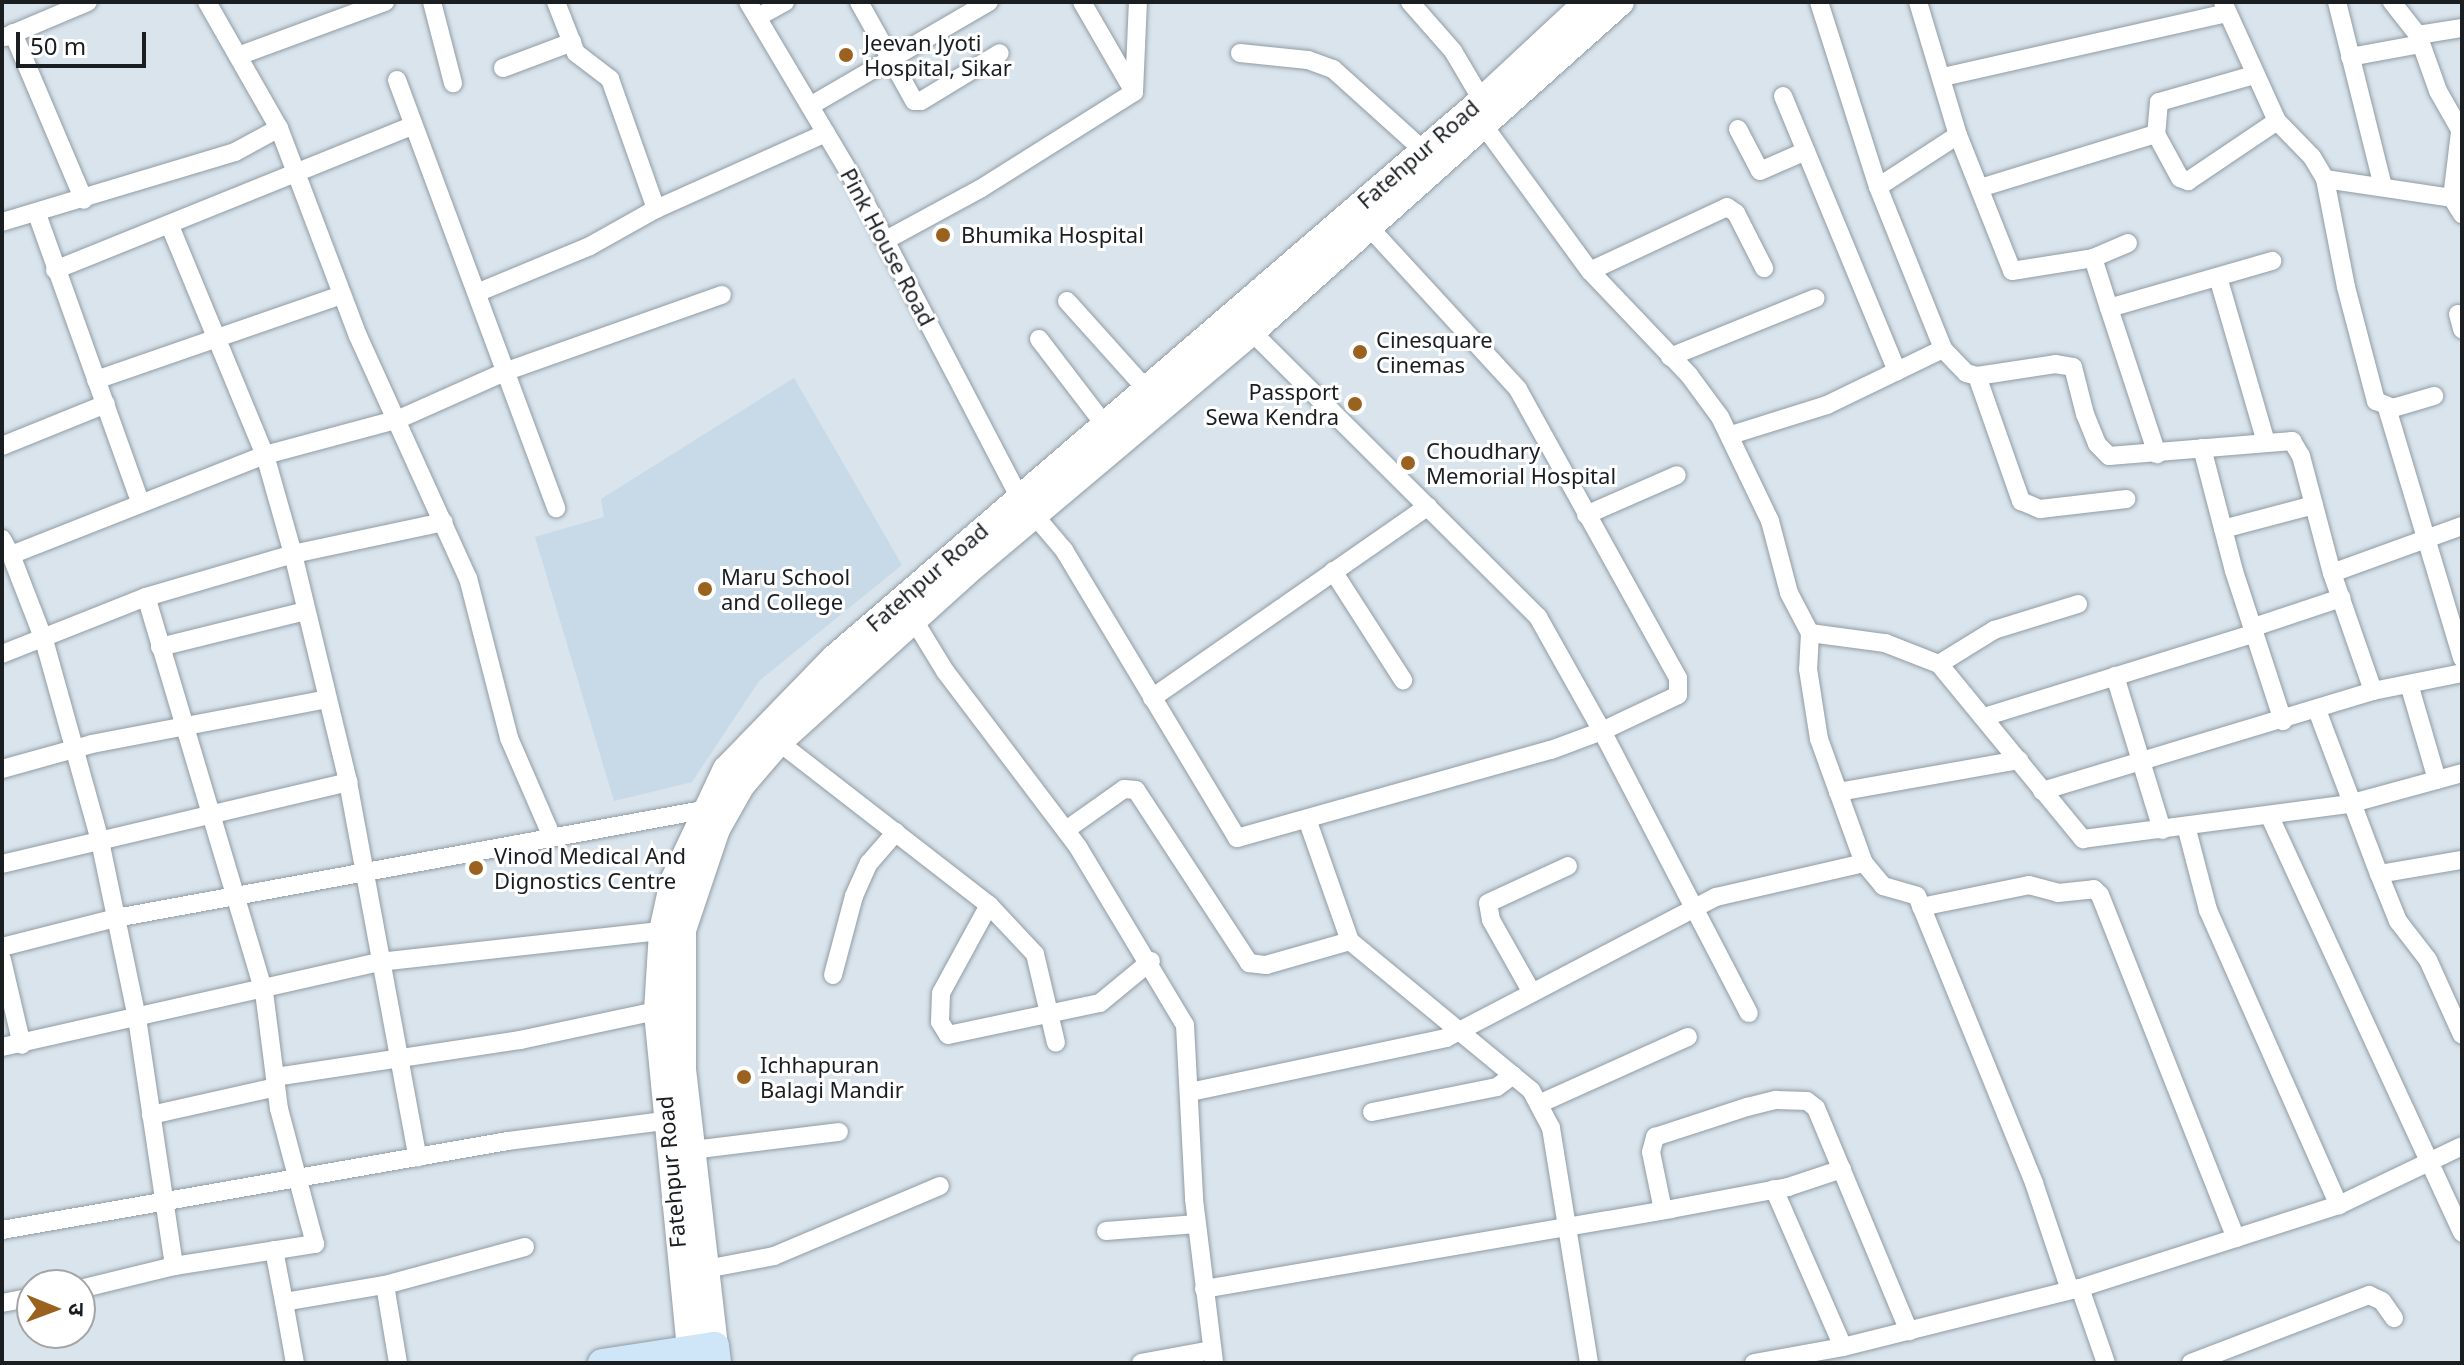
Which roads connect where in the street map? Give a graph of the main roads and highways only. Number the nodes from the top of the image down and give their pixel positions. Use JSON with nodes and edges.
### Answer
{"nodes":[{"id":1,"x":704,"y":1355,"type":"edge"},
{"id":2,"x":602,"y":1363,"type":"edge"}],
"edges":[{"from":1,"to":2,"type":"main road"}]}
